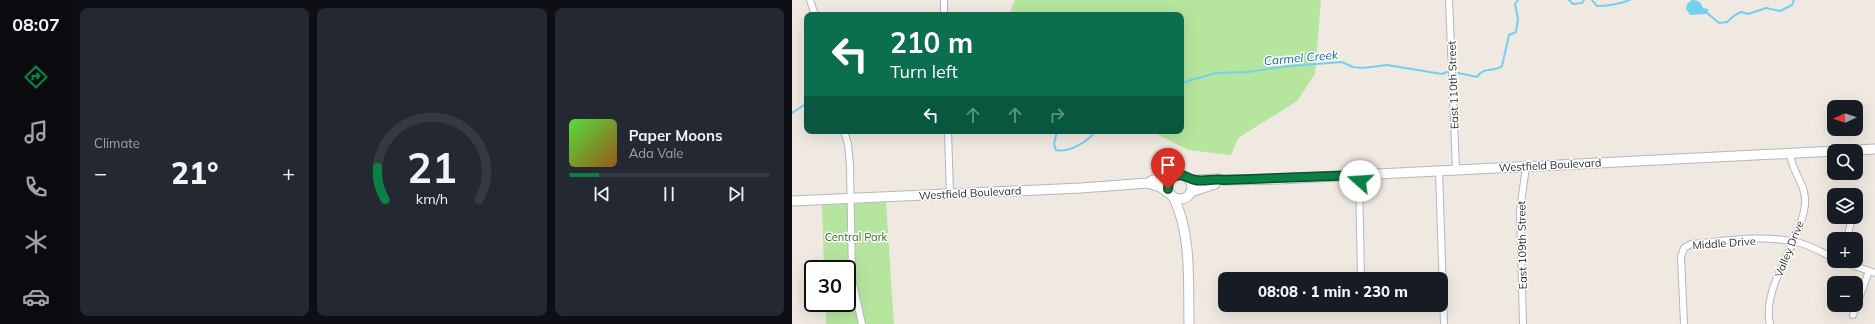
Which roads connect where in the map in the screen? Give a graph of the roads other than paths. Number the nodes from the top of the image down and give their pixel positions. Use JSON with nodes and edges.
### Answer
{"nodes":[{"id":1,"x":810,"y":0,"type":"edge"},
{"id":2,"x":944,"y":0,"type":"edge"},
{"id":3,"x":1449,"y":0,"type":"edge"},
{"id":4,"x":814,"y":12,"type":"edge"},
{"id":5,"x":944,"y":12,"type":"edge"},
{"id":6,"x":845,"y":134,"type":"edge"},
{"id":7,"x":948,"y":134,"type":"edge"},
{"id":8,"x":1875,"y":149,"type":"edge"},
{"id":9,"x":1790,"y":153,"type":"junction"},
{"id":10,"x":1526,"y":167,"type":"junction"},
{"id":11,"x":1456,"y":170,"type":"junction"},
{"id":12,"x":1439,"y":171,"type":"junction"},
{"id":13,"x":1359,"y":175,"type":"junction"},
{"id":14,"x":1172,"y":178,"type":"junction"},
{"id":15,"x":1189,"y":179,"type":"junction"},
{"id":16,"x":1224,"y":180,"type":"junction"},
{"id":17,"x":1148,"y":183,"type":"junction"},
{"id":18,"x":950,"y":194,"type":"junction"},
{"id":19,"x":1189,"y":194,"type":"junction"},
{"id":20,"x":1172,"y":196,"type":"junction"},
{"id":21,"x":851,"y":198,"type":"junction"},
{"id":22,"x":792,"y":201,"type":"edge"},
{"id":23,"x":1186,"y":232,"type":"junction"},
{"id":24,"x":1793,"y":242,"type":"junction"},
{"id":25,"x":1827,"y":255,"type":"edge"},
{"id":26,"x":1861,"y":268,"type":"edge"},
{"id":27,"x":1361,"y":272,"type":"edge"},
{"id":28,"x":1872,"y":272,"type":"edge"},
{"id":29,"x":1853,"y":315,"type":"dead end"},
{"id":30,"x":862,"y":324,"type":"edge"},
{"id":31,"x":1189,"y":324,"type":"edge"},
{"id":32,"x":1444,"y":324,"type":"edge"},
{"id":33,"x":1523,"y":324,"type":"edge"},
{"id":34,"x":1684,"y":324,"type":"edge"},
{"id":35,"x":1770,"y":324,"type":"edge"}],
"edges":[{"from":1,"to":4,"type":"street"},
{"from":2,"to":5,"type":"street"},
{"from":3,"to":11,"type":"street","name":"East 110th Street"},
{"from":6,"to":21,"type":"street"},
{"from":7,"to":18,"type":"street"},
{"from":8,"to":9,"type":"main road","name":"Westfield Boulevard"},
{"from":9,"to":10,"type":"main road","name":"Westfield Boulevard"},
{"from":9,"to":24,"type":"street","name":"Valley Drive"},
{"from":10,"to":11,"type":"main road","name":"Westfield Boulevard"},
{"from":10,"to":33,"type":"street","name":"East 109th Street"},
{"from":11,"to":12,"type":"main road","name":"Westfield Boulevard"},
{"from":12,"to":13,"type":"main road","name":"Westfield Boulevard"},
{"from":12,"to":32,"type":"street"},
{"from":13,"to":16,"type":"main road","name":"Westfield Boulevard"},
{"from":13,"to":27,"type":"street"},
{"from":14,"to":15,"type":"main road"},
{"from":14,"to":17,"type":"main road","name":"Westfield Boulevard"},
{"from":14,"to":20,"type":"main road"},
{"from":15,"to":16,"type":"main road","name":"Westfield Boulevard"},
{"from":15,"to":19,"type":"main road"},
{"from":16,"to":19,"type":"main road","name":"Westfield Boulevard"},
{"from":17,"to":18,"type":"main road","name":"Westfield Boulevard"},
{"from":17,"to":20,"type":"main road","name":"Westfield Boulevard"},
{"from":18,"to":21,"type":"main road","name":"Westfield Boulevard"},
{"from":19,"to":20,"type":"main road"},
{"from":19,"to":23,"type":"main road"},
{"from":20,"to":23,"type":"main road"},
{"from":21,"to":22,"type":"main road","name":"Westfield Boulevard"},
{"from":21,"to":30,"type":"street"},
{"from":23,"to":31,"type":"main road"},
{"from":24,"to":25,"type":"street"},
{"from":24,"to":34,"type":"street","name":"Middle Drive"},
{"from":24,"to":35,"type":"street","name":"Valley Drive"},
{"from":26,"to":28,"type":"street"},
{"from":28,"to":29,"type":"street"}]}
